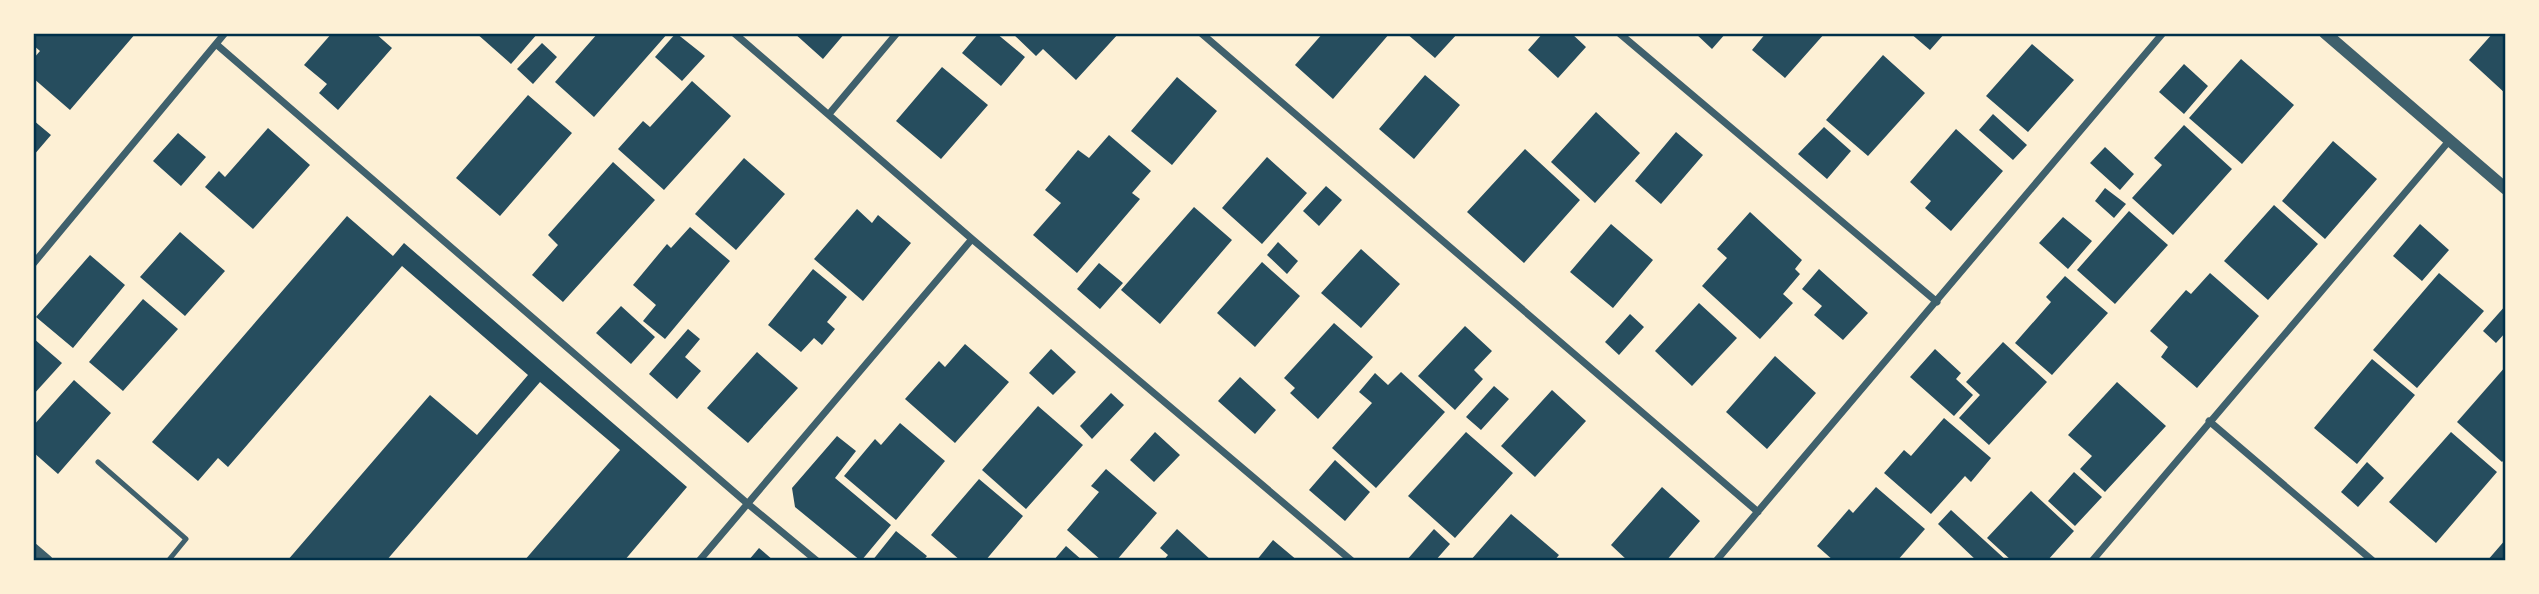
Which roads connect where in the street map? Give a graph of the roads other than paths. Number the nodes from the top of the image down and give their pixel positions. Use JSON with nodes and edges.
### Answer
{"nodes":[{"id":1,"x":225,"y":33,"type":"edge"},
{"id":2,"x":734,"y":33,"type":"edge"},
{"id":3,"x":897,"y":33,"type":"edge"},
{"id":4,"x":1201,"y":33,"type":"edge"},
{"id":5,"x":1619,"y":33,"type":"edge"},
{"id":6,"x":2163,"y":33,"type":"edge"},
{"id":7,"x":2325,"y":33,"type":"edge"},
{"id":8,"x":216,"y":44,"type":"junction"},
{"id":9,"x":829,"y":114,"type":"junction"},
{"id":10,"x":2449,"y":141,"type":"junction"},
{"id":11,"x":2506,"y":189,"type":"edge"},
{"id":12,"x":972,"y":239,"type":"junction"},
{"id":13,"x":33,"y":264,"type":"edge"},
{"id":14,"x":1937,"y":302,"type":"junction"},
{"id":15,"x":2209,"y":421,"type":"junction"},
{"id":16,"x":98,"y":462,"type":"dead end"},
{"id":17,"x":748,"y":504,"type":"junction"},
{"id":18,"x":1758,"y":512,"type":"junction"},
{"id":19,"x":33,"y":549,"type":"edge"},
{"id":20,"x":47,"y":561,"type":"edge"},
{"id":21,"x":168,"y":561,"type":"edge"},
{"id":22,"x":699,"y":561,"type":"edge"},
{"id":23,"x":817,"y":561,"type":"edge"},
{"id":24,"x":1352,"y":561,"type":"edge"},
{"id":25,"x":1716,"y":561,"type":"edge"},
{"id":26,"x":2092,"y":561,"type":"edge"},
{"id":27,"x":2373,"y":561,"type":"edge"}],
"edges":[{"from":1,"to":8,"type":"street"},
{"from":2,"to":9,"type":"street"},
{"from":3,"to":9,"type":"street"},
{"from":4,"to":18,"type":"street"},
{"from":5,"to":14,"type":"street"},
{"from":6,"to":14,"type":"street"},
{"from":7,"to":10,"type":"street"},
{"from":8,"to":13,"type":"street"},
{"from":8,"to":17,"type":"street"},
{"from":9,"to":12,"type":"street"},
{"from":10,"to":11,"type":"street"},
{"from":10,"to":15,"type":"street"},
{"from":12,"to":17,"type":"street"},
{"from":12,"to":24,"type":"street"},
{"from":14,"to":18,"type":"street"},
{"from":15,"to":26,"type":"street"},
{"from":15,"to":27,"type":"street"},
{"from":16,"to":21,"type":"lane"},
{"from":17,"to":22,"type":"street"},
{"from":17,"to":23,"type":"street"},
{"from":18,"to":25,"type":"street"},
{"from":19,"to":20,"type":"street"}]}
